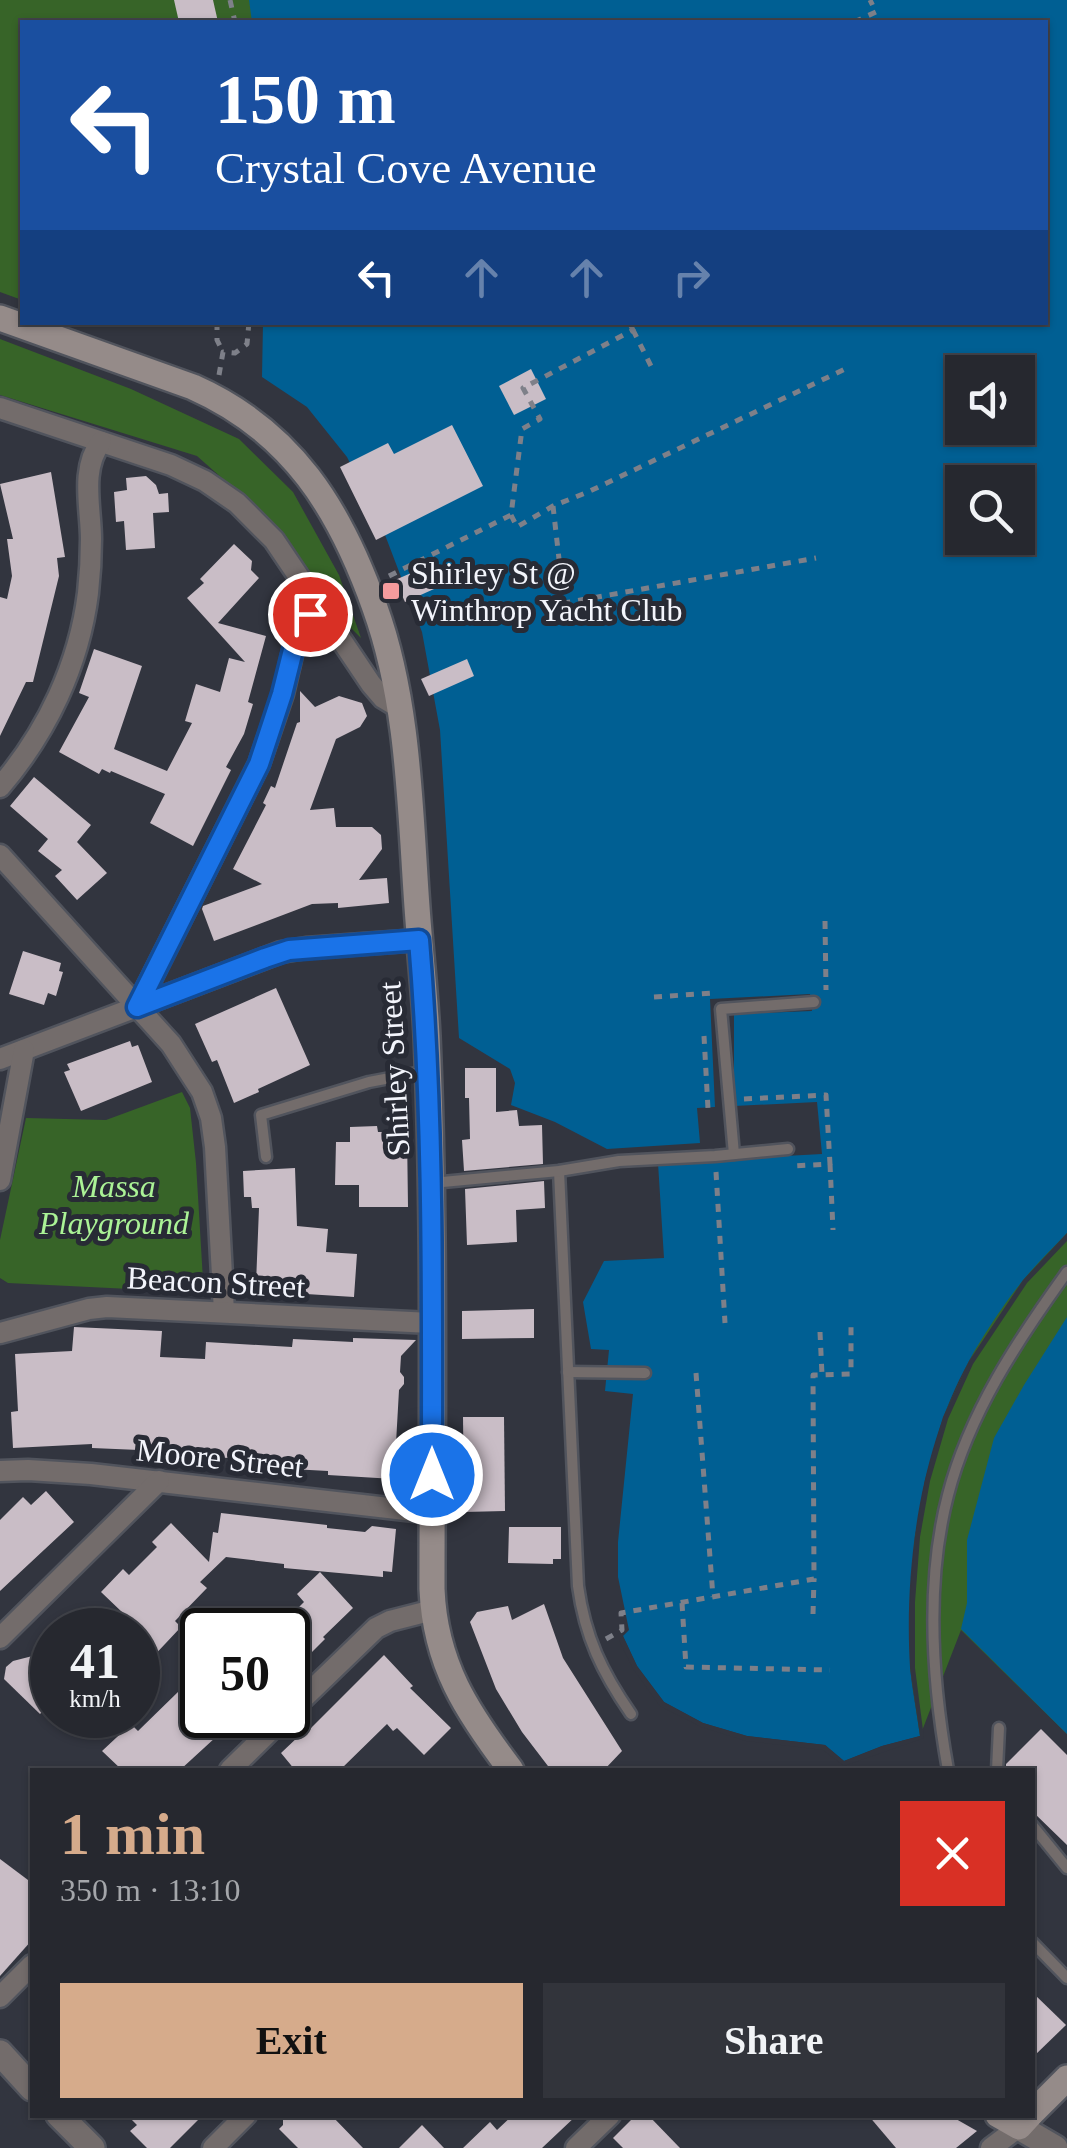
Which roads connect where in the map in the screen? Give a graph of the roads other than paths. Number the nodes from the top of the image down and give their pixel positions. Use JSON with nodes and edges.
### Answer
{"nodes":[{"id":1,"x":0,"y":318,"type":"edge"},
{"id":2,"x":5,"y":411,"type":"edge"},
{"id":3,"x":101,"y":442,"type":"junction"},
{"id":4,"x":318,"y":607,"type":"junction"},
{"id":5,"x":398,"y":707,"type":"junction"},
{"id":6,"x":0,"y":787,"type":"edge"},
{"id":7,"x":0,"y":856,"type":"edge"},
{"id":8,"x":419,"y":940,"type":"junction"},
{"id":9,"x":820,"y":1001,"type":"road end"},
{"id":10,"x":137,"y":1007,"type":"junction"},
{"id":11,"x":24,"y":1050,"type":"junction"},
{"id":12,"x":0,"y":1059,"type":"edge"},
{"id":13,"x":428,"y":1071,"type":"junction"},
{"id":14,"x":788,"y":1149,"type":"dead end"},
{"id":15,"x":734,"y":1154,"type":"junction"},
{"id":16,"x":266,"y":1156,"type":"dead end"},
{"id":17,"x":559,"y":1171,"type":"junction"},
{"id":18,"x":0,"y":1180,"type":"edge"},
{"id":19,"x":432,"y":1184,"type":"junction"},
{"id":20,"x":1067,"y":1272,"type":"edge"},
{"id":21,"x":224,"y":1312,"type":"junction"},
{"id":22,"x":432,"y":1323,"type":"junction"},
{"id":23,"x":0,"y":1333,"type":"edge"},
{"id":24,"x":568,"y":1372,"type":"junction"},
{"id":25,"x":645,"y":1373,"type":"dead end"},
{"id":26,"x":0,"y":1471,"type":"edge"},
{"id":27,"x":159,"y":1481,"type":"junction"},
{"id":28,"x":432,"y":1513,"type":"junction"},
{"id":29,"x":433,"y":1610,"type":"junction"},
{"id":30,"x":0,"y":1638,"type":"edge"},
{"id":31,"x":310,"y":1691,"type":"edge"},
{"id":32,"x":631,"y":1714,"type":"dead end"},
{"id":33,"x":999,"y":1728,"type":"dead end"},
{"id":34,"x":262,"y":1738,"type":"edge"},
{"id":35,"x":232,"y":1768,"type":"edge"},
{"id":36,"x":510,"y":1768,"type":"edge"},
{"id":37,"x":948,"y":1768,"type":"edge"},
{"id":38,"x":997,"y":1768,"type":"edge"},
{"id":39,"x":1035,"y":1829,"type":"edge"},
{"id":40,"x":1067,"y":1868,"type":"edge"},
{"id":41,"x":1035,"y":1945,"type":"edge"},
{"id":42,"x":30,"y":1966,"type":"edge"},
{"id":43,"x":1067,"y":1978,"type":"edge"},
{"id":44,"x":0,"y":1997,"type":"edge"},
{"id":45,"x":0,"y":2053,"type":"edge"},
{"id":46,"x":1067,"y":2078,"type":"edge"},
{"id":47,"x":30,"y":2086,"type":"edge"},
{"id":48,"x":1035,"y":2105,"type":"edge"},
{"id":49,"x":62,"y":2118,"type":"edge"},
{"id":50,"x":243,"y":2118,"type":"edge"},
{"id":51,"x":607,"y":2118,"type":"edge"},
{"id":52,"x":1019,"y":2118,"type":"edge"},
{"id":53,"x":1021,"y":2118,"type":"edge"},
{"id":54,"x":92,"y":2148,"type":"edge"},
{"id":55,"x":213,"y":2148,"type":"edge"},
{"id":56,"x":576,"y":2148,"type":"edge"},
{"id":57,"x":991,"y":2148,"type":"edge"},
{"id":58,"x":1055,"y":2148,"type":"edge"}],
"edges":[{"from":1,"to":5,"type":"main road","name":"Shirley Street"},
{"from":2,"to":3,"type":"street"},
{"from":3,"to":4,"type":"street"},
{"from":3,"to":6,"type":"street"},
{"from":4,"to":5,"type":"street"},
{"from":4,"to":10,"type":"street"},
{"from":5,"to":8,"type":"main road","name":"Shirley Street"},
{"from":7,"to":10,"type":"street"},
{"from":8,"to":10,"type":"street"},
{"from":8,"to":13,"type":"main road","name":"Shirley Street"},
{"from":9,"to":15,"type":"lane"},
{"from":10,"to":11,"type":"street"},
{"from":10,"to":21,"type":"street"},
{"from":11,"to":12,"type":"street"},
{"from":11,"to":18,"type":"street"},
{"from":13,"to":16,"type":"lane"},
{"from":13,"to":19,"type":"main road","name":"Shirley Street"},
{"from":14,"to":15,"type":"lane"},
{"from":15,"to":17,"type":"lane"},
{"from":17,"to":19,"type":"lane"},
{"from":17,"to":24,"type":"lane"},
{"from":19,"to":22,"type":"main road","name":"Shirley Street"},
{"from":20,"to":37,"type":"lane"},
{"from":21,"to":22,"type":"street","name":"Beacon Street"},
{"from":21,"to":23,"type":"street","name":"Beacon Street"},
{"from":22,"to":28,"type":"main road","name":"Shirley Street"},
{"from":24,"to":25,"type":"lane"},
{"from":24,"to":32,"type":"lane"},
{"from":26,"to":27,"type":"street","name":"Moore Street"},
{"from":27,"to":28,"type":"street","name":"Moore Street"},
{"from":27,"to":30,"type":"street"},
{"from":28,"to":29,"type":"main road","name":"Shirley Street"},
{"from":29,"to":31,"type":"street"},
{"from":29,"to":36,"type":"main road","name":"Shirley Street"},
{"from":33,"to":38,"type":"lane"},
{"from":34,"to":35,"type":"street"},
{"from":39,"to":40,"type":"lane"},
{"from":41,"to":43,"type":"lane"},
{"from":42,"to":44,"type":"street"},
{"from":45,"to":47,"type":"street"},
{"from":46,"to":48,"type":"main road"},
{"from":49,"to":54,"type":"street"},
{"from":50,"to":55,"type":"street"},
{"from":51,"to":56,"type":"street"},
{"from":52,"to":57,"type":"street"},
{"from":53,"to":58,"type":"street"}]}
